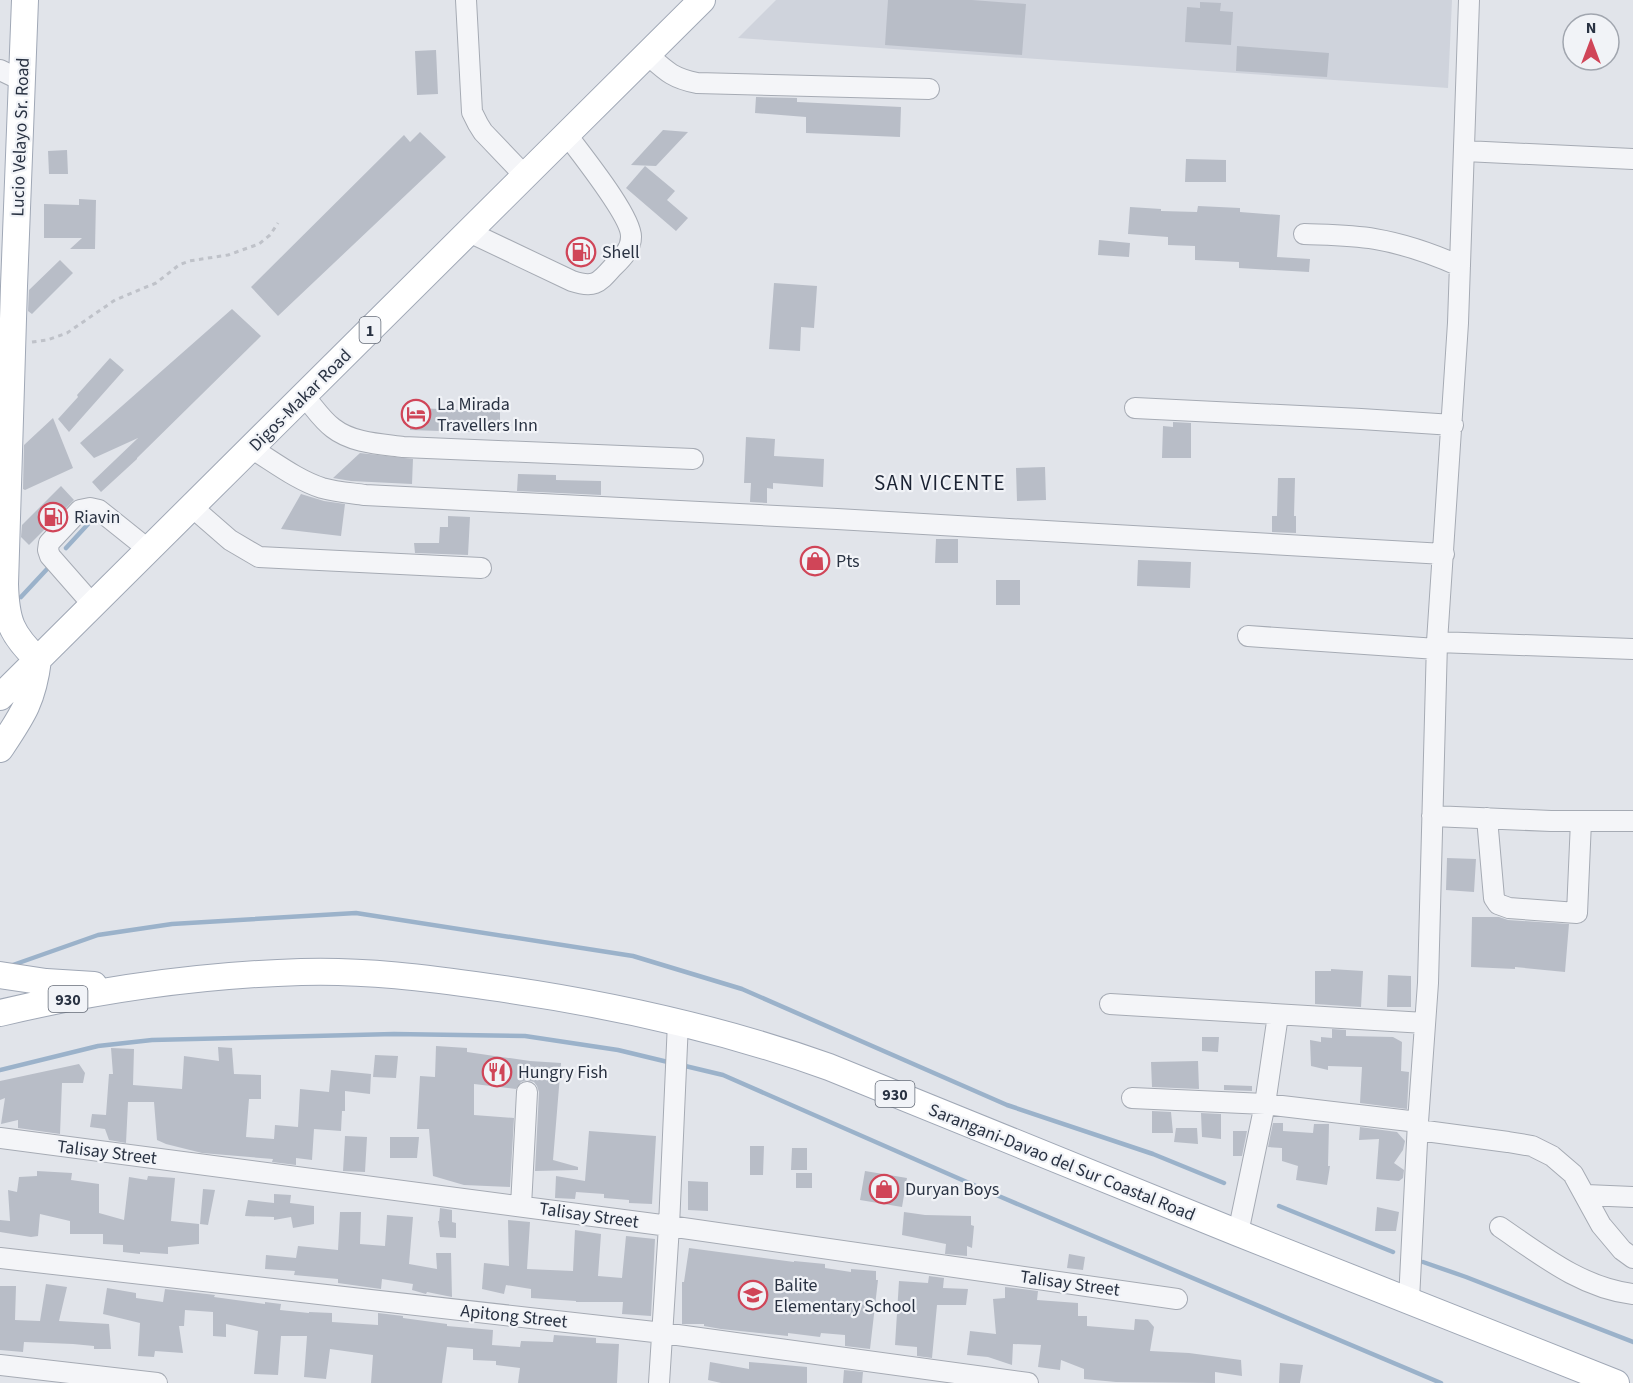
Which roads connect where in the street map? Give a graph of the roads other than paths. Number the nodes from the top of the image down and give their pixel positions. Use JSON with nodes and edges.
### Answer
{"nodes":[{"id":1,"x":25,"y":0,"type":"edge"},
{"id":2,"x":466,"y":0,"type":"edge"},
{"id":3,"x":702,"y":0,"type":"edge"},
{"id":4,"x":1469,"y":0,"type":"edge"},
{"id":5,"x":647,"y":54,"type":"junction"},
{"id":6,"x":0,"y":70,"type":"edge"},
{"id":7,"x":23,"y":81,"type":"junction"},
{"id":8,"x":929,"y":89,"type":"dead end"},
{"id":9,"x":567,"y":135,"type":"junction"},
{"id":10,"x":1464,"y":151,"type":"junction"},
{"id":11,"x":1633,"y":159,"type":"edge"},
{"id":12,"x":525,"y":176,"type":"junction"},
{"id":13,"x":8,"y":226,"type":"edge"},
{"id":14,"x":469,"y":232,"type":"junction"},
{"id":15,"x":1304,"y":234,"type":"dead end"},
{"id":16,"x":1460,"y":266,"type":"junction"},
{"id":17,"x":7,"y":286,"type":"edge"},
{"id":18,"x":304,"y":396,"type":"junction"},
{"id":19,"x":1136,"y":408,"type":"dead end"},
{"id":20,"x":1453,"y":425,"type":"junction"},
{"id":21,"x":251,"y":448,"type":"junction"},
{"id":22,"x":693,"y":459,"type":"dead end"},
{"id":23,"x":192,"y":507,"type":"junction"},
{"id":24,"x":149,"y":550,"type":"junction"},
{"id":25,"x":1444,"y":554,"type":"junction"},
{"id":26,"x":481,"y":568,"type":"dead end"},
{"id":27,"x":93,"y":605,"type":"junction"},
{"id":28,"x":1248,"y":636,"type":"dead end"},
{"id":29,"x":1437,"y":646,"type":"junction"},
{"id":30,"x":1633,"y":649,"type":"edge"},
{"id":31,"x":38,"y":660,"type":"junction"},
{"id":32,"x":0,"y":697,"type":"edge"},
{"id":33,"x":0,"y":749,"type":"edge"},
{"id":34,"x":1432,"y":816,"type":"junction"},
{"id":35,"x":1487,"y":818,"type":"junction"},
{"id":36,"x":1581,"y":821,"type":"junction"},
{"id":37,"x":1633,"y":821,"type":"edge"},
{"id":38,"x":0,"y":975,"type":"edge"},
{"id":39,"x":136,"y":988,"type":"junction"},
{"id":40,"x":1110,"y":1004,"type":"dead end"},
{"id":41,"x":0,"y":1013,"type":"edge"},
{"id":42,"x":1278,"y":1015,"type":"junction"},
{"id":43,"x":678,"y":1022,"type":"junction"},
{"id":44,"x":1425,"y":1023,"type":"junction"},
{"id":45,"x":527,"y":1092,"type":"dead end"},
{"id":46,"x":1132,"y":1098,"type":"dead end"},
{"id":47,"x":1266,"y":1104,"type":"junction"},
{"id":48,"x":1418,"y":1126,"type":"junction"},
{"id":49,"x":0,"y":1138,"type":"edge"},
{"id":50,"x":1586,"y":1195,"type":"junction"},
{"id":51,"x":1633,"y":1197,"type":"edge"},
{"id":52,"x":521,"y":1206,"type":"junction"},
{"id":53,"x":669,"y":1226,"type":"junction"},
{"id":54,"x":1500,"y":1227,"type":"dead end"},
{"id":55,"x":1238,"y":1233,"type":"junction"},
{"id":56,"x":0,"y":1258,"type":"edge"},
{"id":57,"x":1633,"y":1258,"type":"edge"},
{"id":58,"x":1633,"y":1293,"type":"edge"},
{"id":59,"x":1177,"y":1299,"type":"dead end"},
{"id":60,"x":1408,"y":1300,"type":"junction"},
{"id":61,"x":663,"y":1333,"type":"junction"},
{"id":62,"x":0,"y":1365,"type":"edge"},
{"id":63,"x":157,"y":1383,"type":"edge"},
{"id":64,"x":659,"y":1383,"type":"edge"},
{"id":65,"x":1028,"y":1383,"type":"edge"},
{"id":66,"x":1616,"y":1383,"type":"edge"}],
"edges":[{"from":1,"to":7,"type":"main road","name":"Lucio Velayo Sr. Road"},
{"from":2,"to":12,"type":"street"},
{"from":3,"to":5,"type":"main road","name":"Digos-Makar Road","number":"1"},
{"from":4,"to":10,"type":"street"},
{"from":5,"to":8,"type":"street"},
{"from":5,"to":9,"type":"main road","name":"Digos-Makar Road","number":"1"},
{"from":6,"to":7,"type":"street"},
{"from":7,"to":13,"type":"main road","name":"Lucio Velayo Sr. Road"},
{"from":9,"to":12,"type":"main road","name":"Digos-Makar Road","number":"1"},
{"from":9,"to":14,"type":"street"},
{"from":10,"to":11,"type":"street"},
{"from":10,"to":16,"type":"street"},
{"from":12,"to":14,"type":"main road","name":"Digos-Makar Road","number":"1"},
{"from":13,"to":17,"type":"main road","name":"Lucio Velayo Sr. Road"},
{"from":14,"to":18,"type":"main road","name":"Digos-Makar Road","number":"1"},
{"from":15,"to":16,"type":"street"},
{"from":16,"to":20,"type":"street"},
{"from":17,"to":31,"type":"main road","name":"Lucio Velayo Sr. Road"},
{"from":18,"to":21,"type":"main road","name":"Digos-Makar Road","number":"1"},
{"from":18,"to":22,"type":"street"},
{"from":19,"to":20,"type":"street"},
{"from":20,"to":25,"type":"street"},
{"from":21,"to":23,"type":"main road","name":"Digos-Makar Road","number":"1"},
{"from":21,"to":25,"type":"street"},
{"from":23,"to":24,"type":"main road","name":"Digos-Makar Road","number":"1"},
{"from":23,"to":26,"type":"street"},
{"from":24,"to":27,"type":"main road","name":"Digos-Makar Road","number":"1"},
{"from":24,"to":27,"type":"street"},
{"from":25,"to":29,"type":"street"},
{"from":27,"to":31,"type":"main road","name":"Digos-Makar Road","number":"1"},
{"from":28,"to":29,"type":"street"},
{"from":29,"to":30,"type":"street"},
{"from":29,"to":34,"type":"street"},
{"from":31,"to":32,"type":"main road","name":"Digos-Makar Road","number":"1"},
{"from":31,"to":33,"type":"main road"},
{"from":34,"to":35,"type":"street"},
{"from":34,"to":44,"type":"street"},
{"from":35,"to":36,"type":"street"},
{"from":35,"to":36,"type":"street"},
{"from":36,"to":37,"type":"street"},
{"from":38,"to":39,"type":"main road","name":"Sarangani-Davao del Sur Coastal Road","number":"930"},
{"from":39,"to":41,"type":"main road","name":"Sarangani-Davao del Sur Coastal Road","number":"930"},
{"from":39,"to":43,"type":"main road","name":"Sarangani-Davao del Sur Coastal Road","number":"930"},
{"from":40,"to":42,"type":"street"},
{"from":42,"to":44,"type":"street"},
{"from":42,"to":47,"type":"street"},
{"from":43,"to":53,"type":"street"},
{"from":43,"to":55,"type":"main road","name":"Sarangani-Davao del Sur Coastal Road","number":"930"},
{"from":44,"to":48,"type":"street"},
{"from":45,"to":52,"type":"street"},
{"from":46,"to":47,"type":"street"},
{"from":47,"to":48,"type":"street"},
{"from":47,"to":55,"type":"street"},
{"from":48,"to":50,"type":"street"},
{"from":48,"to":60,"type":"street"},
{"from":49,"to":52,"type":"street","name":"Talisay Street"},
{"from":50,"to":51,"type":"street"},
{"from":50,"to":57,"type":"street"},
{"from":52,"to":53,"type":"street","name":"Talisay Street"},
{"from":53,"to":59,"type":"street","name":"Talisay Street"},
{"from":53,"to":61,"type":"street"},
{"from":54,"to":58,"type":"street"},
{"from":55,"to":60,"type":"main road","name":"Sarangani-Davao del Sur Coastal Road","number":"930"},
{"from":56,"to":61,"type":"street","name":"Apitong Street"},
{"from":60,"to":66,"type":"main road","name":"Sarangani-Davao del Sur Coastal Road","number":"930"},
{"from":61,"to":64,"type":"street"},
{"from":61,"to":65,"type":"street","name":"Apitong Street"},
{"from":62,"to":63,"type":"street"}]}
